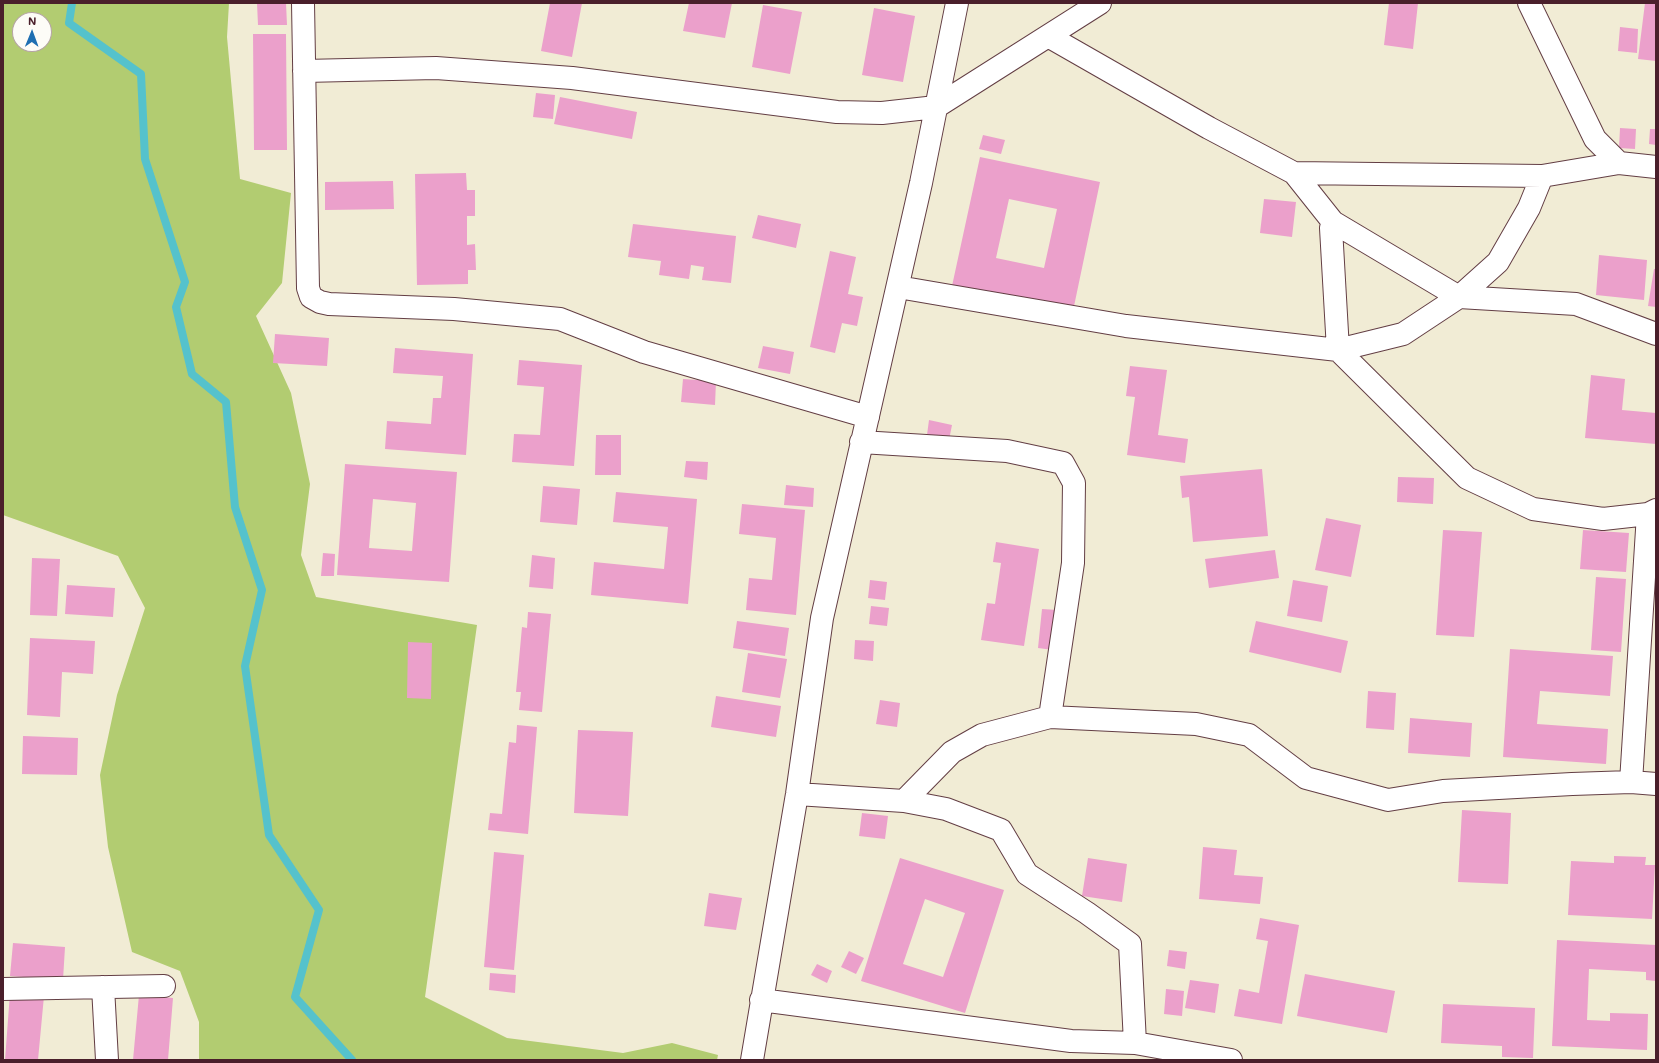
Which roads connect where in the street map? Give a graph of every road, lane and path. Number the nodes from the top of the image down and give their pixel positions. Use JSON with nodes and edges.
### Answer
{"nodes":[{"id":1,"x":303,"y":3,"type":"edge"},
{"id":2,"x":957,"y":3,"type":"edge"},
{"id":3,"x":1100,"y":3,"type":"edge"},
{"id":4,"x":1529,"y":3,"type":"edge"},
{"id":5,"x":1048,"y":36,"type":"junction"},
{"id":6,"x":304,"y":71,"type":"junction"},
{"id":7,"x":936,"y":107,"type":"junction"},
{"id":8,"x":1619,"y":163,"type":"junction"},
{"id":9,"x":1656,"y":167,"type":"edge"},
{"id":10,"x":1294,"y":173,"type":"junction"},
{"id":11,"x":1542,"y":176,"type":"junction"},
{"id":12,"x":1333,"y":222,"type":"junction"},
{"id":13,"x":898,"y":287,"type":"junction"},
{"id":14,"x":1459,"y":297,"type":"junction"},
{"id":15,"x":1656,"y":334,"type":"edge"},
{"id":16,"x":1338,"y":350,"type":"junction"},
{"id":17,"x":868,"y":417,"type":"junction"},
{"id":18,"x":861,"y":442,"type":"junction"},
{"id":19,"x":1652,"y":512,"type":"edge"},
{"id":20,"x":1050,"y":718,"type":"junction"},
{"id":21,"x":1631,"y":782,"type":"junction"},
{"id":22,"x":1656,"y":784,"type":"edge"},
{"id":23,"x":797,"y":794,"type":"junction"},
{"id":24,"x":904,"y":801,"type":"junction"},
{"id":25,"x":164,"y":986,"type":"dead end"},
{"id":26,"x":103,"y":987,"type":"junction"},
{"id":27,"x":3,"y":989,"type":"edge"},
{"id":28,"x":761,"y":1000,"type":"junction"},
{"id":29,"x":1135,"y":1043,"type":"junction"},
{"id":30,"x":107,"y":1060,"type":"edge"},
{"id":31,"x":752,"y":1060,"type":"edge"},
{"id":32,"x":1232,"y":1060,"type":"edge"}],
"edges":[{"from":1,"to":6,"type":"street"},
{"from":2,"to":7,"type":"street"},
{"from":3,"to":5,"type":"street"},
{"from":4,"to":8,"type":"street"},
{"from":5,"to":7,"type":"street"},
{"from":5,"to":10,"type":"street"},
{"from":6,"to":7,"type":"street"},
{"from":6,"to":17,"type":"street"},
{"from":7,"to":13,"type":"street"},
{"from":8,"to":9,"type":"street"},
{"from":8,"to":11,"type":"street"},
{"from":10,"to":11,"type":"street"},
{"from":10,"to":12,"type":"street"},
{"from":11,"to":14,"type":"street"},
{"from":12,"to":14,"type":"street"},
{"from":12,"to":16,"type":"street"},
{"from":13,"to":16,"type":"street"},
{"from":13,"to":17,"type":"street"},
{"from":14,"to":15,"type":"street"},
{"from":14,"to":16,"type":"street"},
{"from":16,"to":19,"type":"street"},
{"from":17,"to":18,"type":"street"},
{"from":18,"to":20,"type":"street"},
{"from":18,"to":23,"type":"street"},
{"from":19,"to":21,"type":"street"},
{"from":20,"to":21,"type":"street"},
{"from":20,"to":24,"type":"street"},
{"from":21,"to":22,"type":"street"},
{"from":23,"to":24,"type":"street"},
{"from":23,"to":28,"type":"street"},
{"from":24,"to":29,"type":"street"},
{"from":25,"to":26,"type":"street"},
{"from":26,"to":27,"type":"street"},
{"from":26,"to":30,"type":"street"},
{"from":28,"to":29,"type":"street"},
{"from":28,"to":31,"type":"street"},
{"from":29,"to":32,"type":"street"}]}
